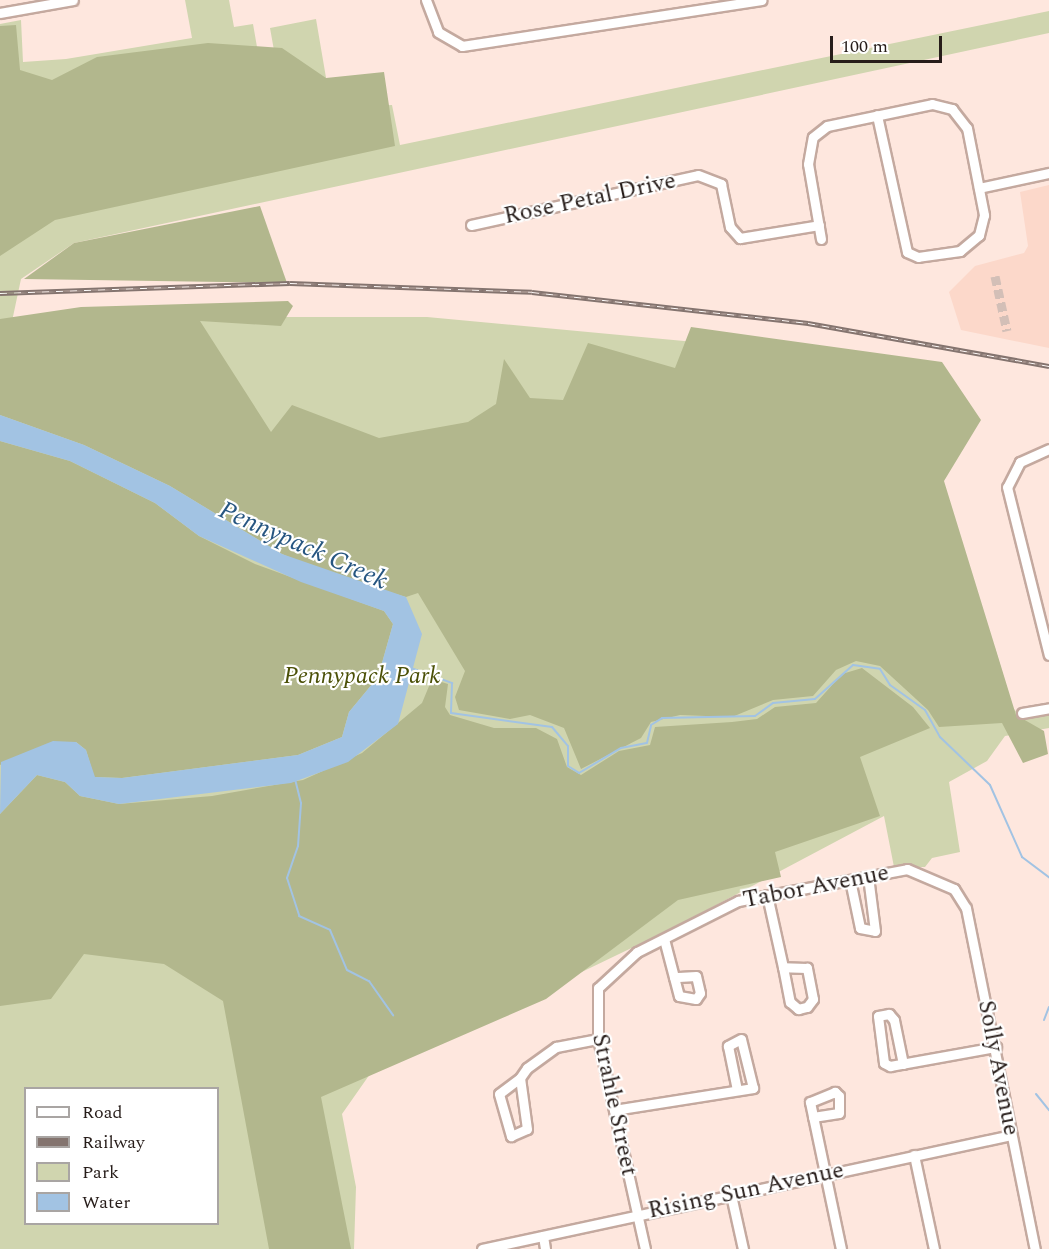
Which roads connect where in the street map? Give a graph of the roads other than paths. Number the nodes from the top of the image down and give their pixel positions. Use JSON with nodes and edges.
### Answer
{"nodes":[{"id":1,"x":73,"y":0,"type":"edge"},
{"id":2,"x":426,"y":0,"type":"edge"},
{"id":3,"x":761,"y":0,"type":"edge"},
{"id":4,"x":0,"y":13,"type":"edge"},
{"id":5,"x":877,"y":116,"type":"junction"},
{"id":6,"x":1049,"y":173,"type":"edge"},
{"id":7,"x":979,"y":188,"type":"junction"},
{"id":8,"x":471,"y":225,"type":"dead end"},
{"id":9,"x":819,"y":225,"type":"junction"},
{"id":10,"x":821,"y":239,"type":"dead end"},
{"id":11,"x":1049,"y":449,"type":"edge"},
{"id":12,"x":1049,"y":655,"type":"edge"},
{"id":13,"x":1049,"y":708,"type":"edge"},
{"id":14,"x":1022,"y":713,"type":"dead end"},
{"id":15,"x":868,"y":876,"type":"junction"},
{"id":16,"x":850,"y":880,"type":"junction"},
{"id":17,"x":954,"y":891,"type":"joint"},
{"id":18,"x":767,"y":895,"type":"junction"},
{"id":19,"x":664,"y":939,"type":"junction"},
{"id":20,"x":616,"y":966,"type":"joint"},
{"id":21,"x":783,"y":967,"type":"junction"},
{"id":22,"x":674,"y":977,"type":"dead end"},
{"id":23,"x":598,"y":1039,"type":"junction"},
{"id":24,"x":996,"y":1047,"type":"junction"},
{"id":25,"x":903,"y":1064,"type":"junction"},
{"id":26,"x":520,"y":1078,"type":"junction"},
{"id":27,"x":737,"y":1090,"type":"junction"},
{"id":28,"x":614,"y":1110,"type":"junction"},
{"id":29,"x":813,"y":1117,"type":"dead end"},
{"id":30,"x":1011,"y":1135,"type":"junction"},
{"id":31,"x":914,"y":1155,"type":"junction"},
{"id":32,"x":825,"y":1175,"type":"junction"},
{"id":33,"x":731,"y":1195,"type":"junction"},
{"id":34,"x":637,"y":1215,"type":"junction"},
{"id":35,"x":543,"y":1236,"type":"junction"},
{"id":36,"x":482,"y":1249,"type":"edge"},
{"id":37,"x":545,"y":1249,"type":"edge"},
{"id":38,"x":645,"y":1249,"type":"edge"},
{"id":39,"x":743,"y":1249,"type":"edge"},
{"id":40,"x":841,"y":1249,"type":"edge"},
{"id":41,"x":934,"y":1249,"type":"edge"},
{"id":42,"x":1035,"y":1249,"type":"edge"}],
"edges":[{"from":1,"to":4,"type":"street"},
{"from":2,"to":3,"type":"street"},
{"from":5,"to":7,"type":"street"},
{"from":5,"to":7,"type":"street"},
{"from":5,"to":9,"type":"street"},
{"from":6,"to":7,"type":"street"},
{"from":8,"to":9,"type":"street","name":"Rose Petal Drive"},
{"from":9,"to":10,"type":"street"},
{"from":11,"to":12,"type":"street"},
{"from":13,"to":14,"type":"street"},
{"from":15,"to":16,"type":"street","name":"Tabor Avenue"},
{"from":15,"to":16,"type":"street"},
{"from":15,"to":17,"type":"street","name":"Tabor Avenue"},
{"from":16,"to":18,"type":"street","name":"Tabor Avenue"},
{"from":17,"to":24,"type":"street","name":"Solly Avenue"},
{"from":18,"to":19,"type":"street","name":"Tabor Avenue"},
{"from":18,"to":21,"type":"street"},
{"from":19,"to":20,"type":"street","name":"Tabor Avenue"},
{"from":19,"to":22,"type":"street"},
{"from":20,"to":23,"type":"street","name":"Strahle Street"},
{"from":21,"to":21,"type":"street"},
{"from":23,"to":26,"type":"street"},
{"from":23,"to":28,"type":"street","name":"Strahle Street"},
{"from":24,"to":25,"type":"street"},
{"from":24,"to":30,"type":"street","name":"Solly Avenue"},
{"from":25,"to":25,"type":"street"},
{"from":26,"to":26,"type":"street"},
{"from":27,"to":27,"type":"street"},
{"from":27,"to":28,"type":"street"},
{"from":28,"to":34,"type":"street","name":"Strahle Street"},
{"from":29,"to":32,"type":"street"},
{"from":30,"to":31,"type":"street","name":"Rising Sun Avenue"},
{"from":30,"to":42,"type":"street","name":"Solly Avenue"},
{"from":31,"to":32,"type":"street","name":"Rising Sun Avenue"},
{"from":31,"to":41,"type":"street"},
{"from":32,"to":33,"type":"street","name":"Rising Sun Avenue"},
{"from":32,"to":40,"type":"street"},
{"from":33,"to":34,"type":"street","name":"Rising Sun Avenue"},
{"from":33,"to":39,"type":"street"},
{"from":34,"to":35,"type":"street","name":"Rising Sun Avenue"},
{"from":34,"to":38,"type":"street","name":"Strahle Street"},
{"from":35,"to":36,"type":"street","name":"Rising Sun Avenue"},
{"from":35,"to":37,"type":"street"}]}
